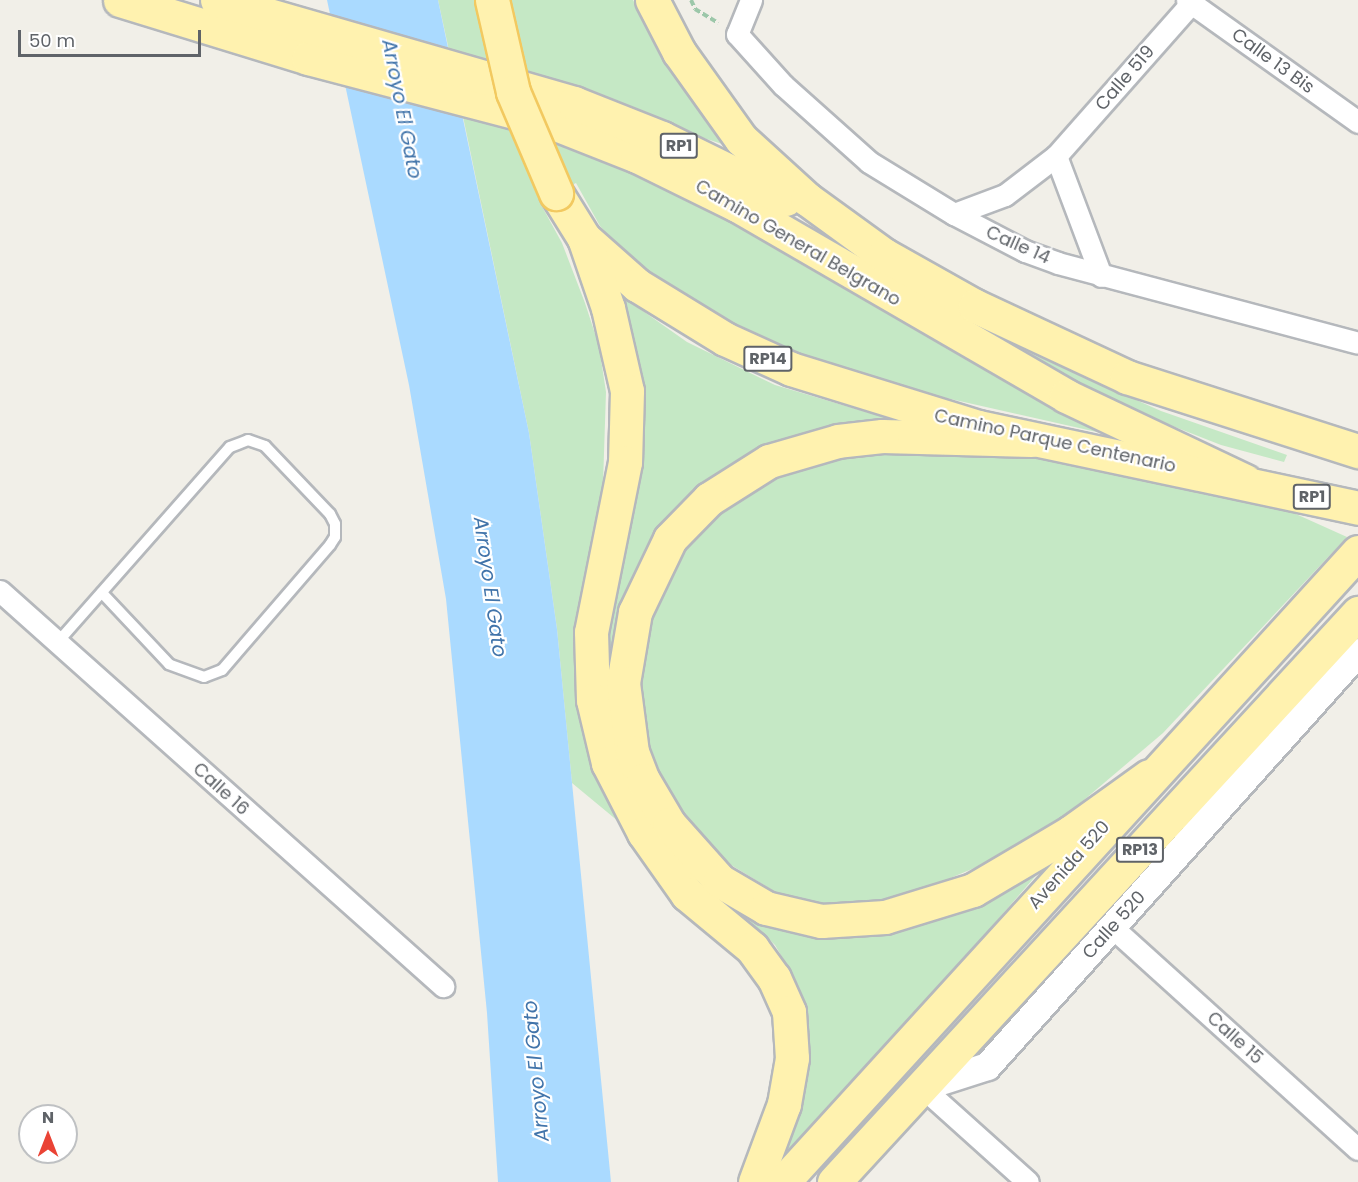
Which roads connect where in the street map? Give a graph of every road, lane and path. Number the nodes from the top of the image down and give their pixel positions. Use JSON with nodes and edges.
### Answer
{"nodes":[{"id":1,"x":120,"y":0,"type":"edge"},
{"id":2,"x":217,"y":0,"type":"edge"},
{"id":3,"x":492,"y":0,"type":"edge"},
{"id":4,"x":652,"y":0,"type":"edge"},
{"id":5,"x":691,"y":0,"type":"edge"},
{"id":6,"x":751,"y":0,"type":"edge"},
{"id":7,"x":1191,"y":1,"type":"edge"},
{"id":8,"x":737,"y":34,"type":"junction"},
{"id":9,"x":463,"y":84,"type":"junction"},
{"id":10,"x":1358,"y":122,"type":"edge"},
{"id":11,"x":1056,"y":156,"type":"junction"},
{"id":12,"x":954,"y":214,"type":"junction"},
{"id":13,"x":584,"y":238,"type":"junction"},
{"id":14,"x":884,"y":255,"type":"junction"},
{"id":15,"x":1101,"y":276,"type":"junction"},
{"id":16,"x":1358,"y":344,"type":"edge"},
{"id":17,"x":1031,"y":440,"type":"junction"},
{"id":18,"x":1358,"y":450,"type":"edge"},
{"id":19,"x":1255,"y":483,"type":"junction"},
{"id":20,"x":1358,"y":508,"type":"edge"},
{"id":21,"x":1358,"y":552,"type":"edge"},
{"id":22,"x":0,"y":591,"type":"edge"},
{"id":23,"x":102,"y":593,"type":"junction"},
{"id":24,"x":1358,"y":614,"type":"edge"},
{"id":25,"x":57,"y":643,"type":"junction"},
{"id":26,"x":1358,"y":652,"type":"edge"},
{"id":27,"x":1149,"y":776,"type":"junction"},
{"id":28,"x":1112,"y":927,"type":"junction"},
{"id":29,"x":443,"y":986,"type":"dead end"},
{"id":30,"x":922,"y":1086,"type":"junction"},
{"id":31,"x":1358,"y":1149,"type":"edge"},
{"id":32,"x":755,"y":1182,"type":"edge"},
{"id":33,"x":783,"y":1182,"type":"edge"},
{"id":34,"x":834,"y":1182,"type":"edge"},
{"id":35,"x":1028,"y":1182,"type":"edge"}],
"edges":[{"from":1,"to":9,"type":"main road","name":"Camino General Belgrano","number":"RP1"},
{"from":2,"to":9,"type":"main road","name":"Camino General Belgrano","number":"RP1"},
{"from":3,"to":13,"type":"main road","name":"Camino Parque Centenario","number":"RP14","bridge":true},
{"from":4,"to":14,"type":"main road"},
{"from":5,"to":8,"type":"path"},
{"from":6,"to":8,"type":"street"},
{"from":7,"to":10,"type":"street","name":"Calle 13 Bis"},
{"from":7,"to":11,"type":"street","name":"Calle 519"},
{"from":8,"to":12,"type":"street","name":"Calle 14"},
{"from":9,"to":14,"type":"main road","name":"Camino General Belgrano","number":"RP1"},
{"from":9,"to":19,"type":"main road","name":"Camino General Belgrano","number":"RP1"},
{"from":11,"to":12,"type":"street","name":"Calle 519"},
{"from":11,"to":15,"type":"street"},
{"from":12,"to":15,"type":"street","name":"Calle 14"},
{"from":13,"to":17,"type":"main road","name":"Camino Parque Centenario","number":"RP14"},
{"from":13,"to":32,"type":"main road"},
{"from":14,"to":18,"type":"main road","number":"RP1"},
{"from":15,"to":16,"type":"street","name":"Calle 14"},
{"from":17,"to":19,"type":"main road","name":"Camino Parque Centenario","number":"RP14"},
{"from":17,"to":27,"type":"main road"},
{"from":19,"to":20,"type":"main road","name":"Camino Parque Centenario","number":"RP1"},
{"from":21,"to":27,"type":"main road","name":"Avenida 520","number":"RP13"},
{"from":22,"to":25,"type":"street","name":"Calle 16"},
{"from":23,"to":23,"type":"lane"},
{"from":23,"to":25,"type":"lane"},
{"from":24,"to":30,"type":"main road","number":"RP13"},
{"from":25,"to":29,"type":"street","name":"Calle 16"},
{"from":26,"to":28,"type":"street","name":"Calle 520"},
{"from":27,"to":33,"type":"main road","name":"Avenida 520","number":"RP13"},
{"from":28,"to":30,"type":"street","name":"Calle 520"},
{"from":28,"to":31,"type":"street","name":"Calle 15"},
{"from":30,"to":34,"type":"main road","number":"RP13"},
{"from":30,"to":35,"type":"street"}]}
